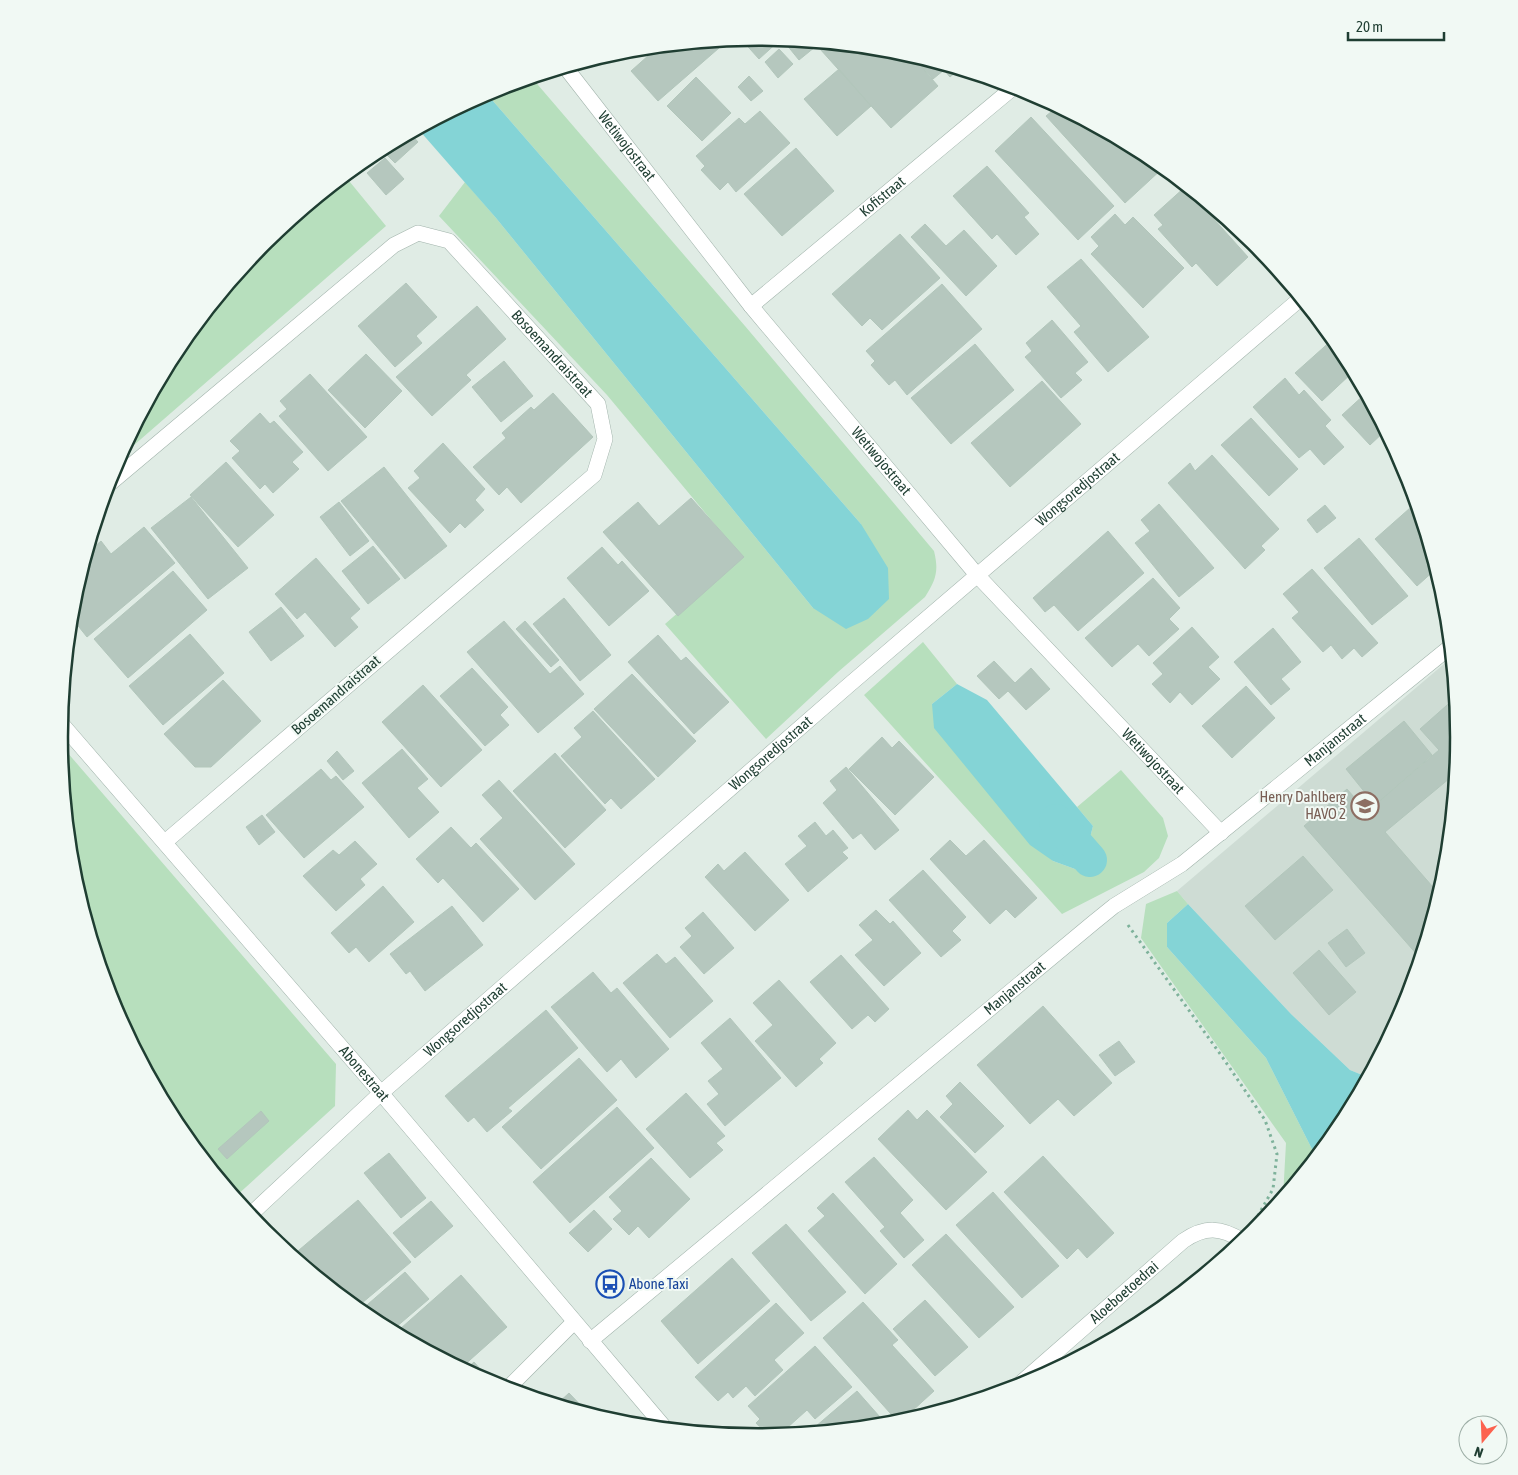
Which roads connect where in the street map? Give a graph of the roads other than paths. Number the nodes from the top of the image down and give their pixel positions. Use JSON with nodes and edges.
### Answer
{"nodes":[{"id":1,"x":570,"y":73,"type":"edge"},
{"id":2,"x":1007,"y":93,"type":"edge"},
{"id":3,"x":1296,"y":303,"type":"edge"},
{"id":4,"x":751,"y":306,"type":"junction"},
{"id":5,"x":119,"y":476,"type":"edge"},
{"id":6,"x":977,"y":575,"type":"junction"},
{"id":7,"x":1444,"y":651,"type":"edge"},
{"id":8,"x":68,"y":731,"type":"edge"},
{"id":9,"x":1221,"y":833,"type":"junction"},
{"id":10,"x":166,"y":842,"type":"junction"},
{"id":11,"x":381,"y":1093,"type":"junction"},
{"id":12,"x":255,"y":1210,"type":"edge"},
{"id":13,"x":1236,"y":1237,"type":"edge"},
{"id":14,"x":574,"y":1322,"type":"junction"},
{"id":15,"x":590,"y":1341,"type":"junction"},
{"id":16,"x":1032,"y":1372,"type":"edge"},
{"id":17,"x":513,"y":1383,"type":"edge"},
{"id":18,"x":659,"y":1421,"type":"edge"}],
"edges":[{"from":1,"to":4,"type":"street","name":"Wetiwojostraat"},
{"from":2,"to":4,"type":"street","name":"Kofistraat"},
{"from":3,"to":6,"type":"street","name":"Wongsoredjostraat"},
{"from":4,"to":6,"type":"street","name":"Wetiwojostraat"},
{"from":5,"to":10,"type":"street","name":"Bosoemandraistraat"},
{"from":6,"to":9,"type":"street","name":"Wetiwojostraat"},
{"from":6,"to":11,"type":"street","name":"Wongsoredjostraat"},
{"from":7,"to":9,"type":"street","name":"Manjanstraat"},
{"from":8,"to":10,"type":"street","name":"Abonestraat"},
{"from":9,"to":15,"type":"street","name":"Manjanstraat"},
{"from":10,"to":11,"type":"street","name":"Abonestraat"},
{"from":11,"to":12,"type":"street","name":"Wongsoredjostraat"},
{"from":11,"to":14,"type":"street","name":"Abonestraat"},
{"from":13,"to":16,"type":"street","name":"Aloeboetoedrai"},
{"from":14,"to":15,"type":"street","name":"Abonestraat"},
{"from":14,"to":17,"type":"street"},
{"from":15,"to":18,"type":"street","name":"Abonestraat"}]}
